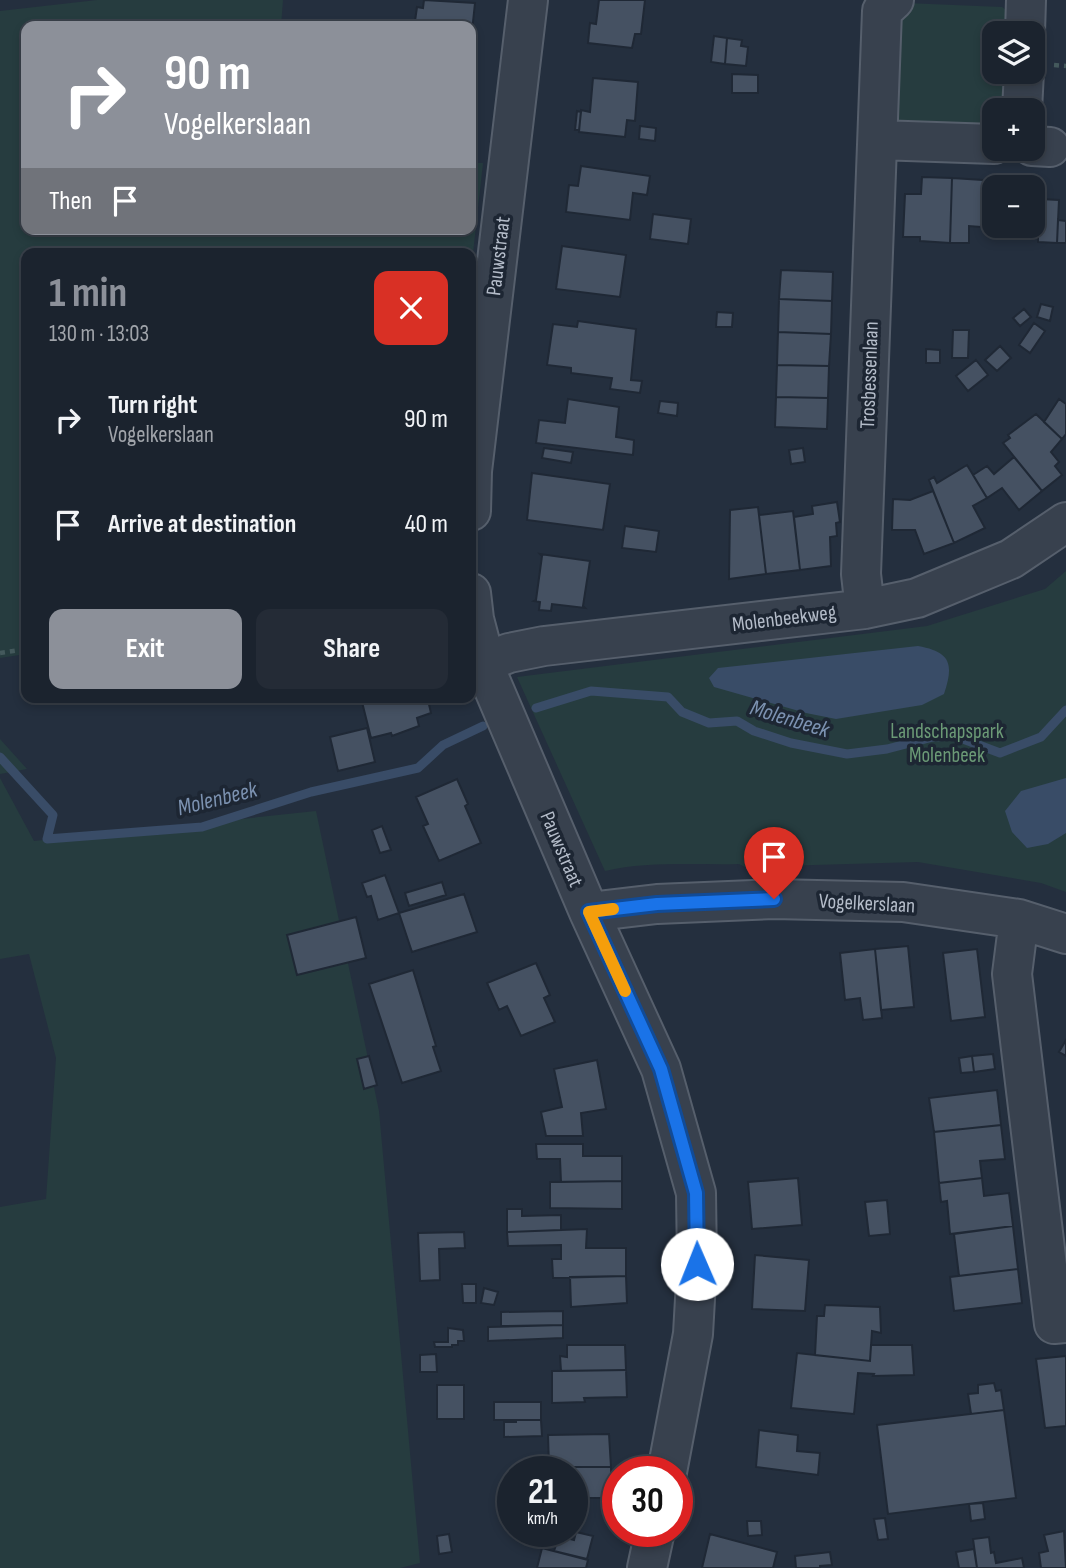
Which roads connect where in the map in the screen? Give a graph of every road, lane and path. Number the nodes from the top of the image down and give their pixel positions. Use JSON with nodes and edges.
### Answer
{"nodes":[{"id":1,"x":528,"y":0,"type":"edge"},
{"id":2,"x":894,"y":0,"type":"edge"},
{"id":3,"x":1026,"y":0,"type":"edge"},
{"id":4,"x":1025,"y":21,"type":"edge"},
{"id":5,"x":878,"y":140,"type":"junction"},
{"id":6,"x":982,"y":144,"type":"edge"},
{"id":7,"x":476,"y":437,"type":"edge"},
{"id":8,"x":1066,"y":523,"type":"edge"},
{"id":9,"x":865,"y":609,"type":"junction"},
{"id":10,"x":476,"y":626,"type":"edge"},
{"id":11,"x":21,"y":650,"type":"edge"},
{"id":12,"x":0,"y":653,"type":"edge"},
{"id":13,"x":486,"y":662,"type":"junction"},
{"id":14,"x":589,"y":912,"type":"junction"},
{"id":15,"x":1019,"y":919,"type":"junction"},
{"id":16,"x":1066,"y":934,"type":"edge"},
{"id":17,"x":1066,"y":1323,"type":"edge"},
{"id":18,"x":670,"y":1456,"type":"edge"},
{"id":19,"x":652,"y":1547,"type":"edge"},
{"id":20,"x":647,"y":1568,"type":"edge"}],
"edges":[{"from":1,"to":7,"type":"street","name":"Pauwstraat"},
{"from":2,"to":5,"type":"street","name":"Trosbessenlaan"},
{"from":3,"to":4,"type":"street"},
{"from":5,"to":6,"type":"street"},
{"from":5,"to":9,"type":"street","name":"Trosbessenlaan"},
{"from":8,"to":9,"type":"street","name":"Molenbeekweg"},
{"from":9,"to":13,"type":"street","name":"Molenbeekweg"},
{"from":10,"to":13,"type":"street","name":"Pauwstraat"},
{"from":11,"to":12,"type":"path"},
{"from":13,"to":14,"type":"street","name":"Pauwstraat"},
{"from":14,"to":15,"type":"street","name":"Vogelkerslaan"},
{"from":14,"to":18,"type":"street","name":"Pauwstraat"},
{"from":15,"to":16,"type":"street","name":"Vogelkerslaan"},
{"from":15,"to":17,"type":"street"},
{"from":19,"to":20,"type":"street"}]}
